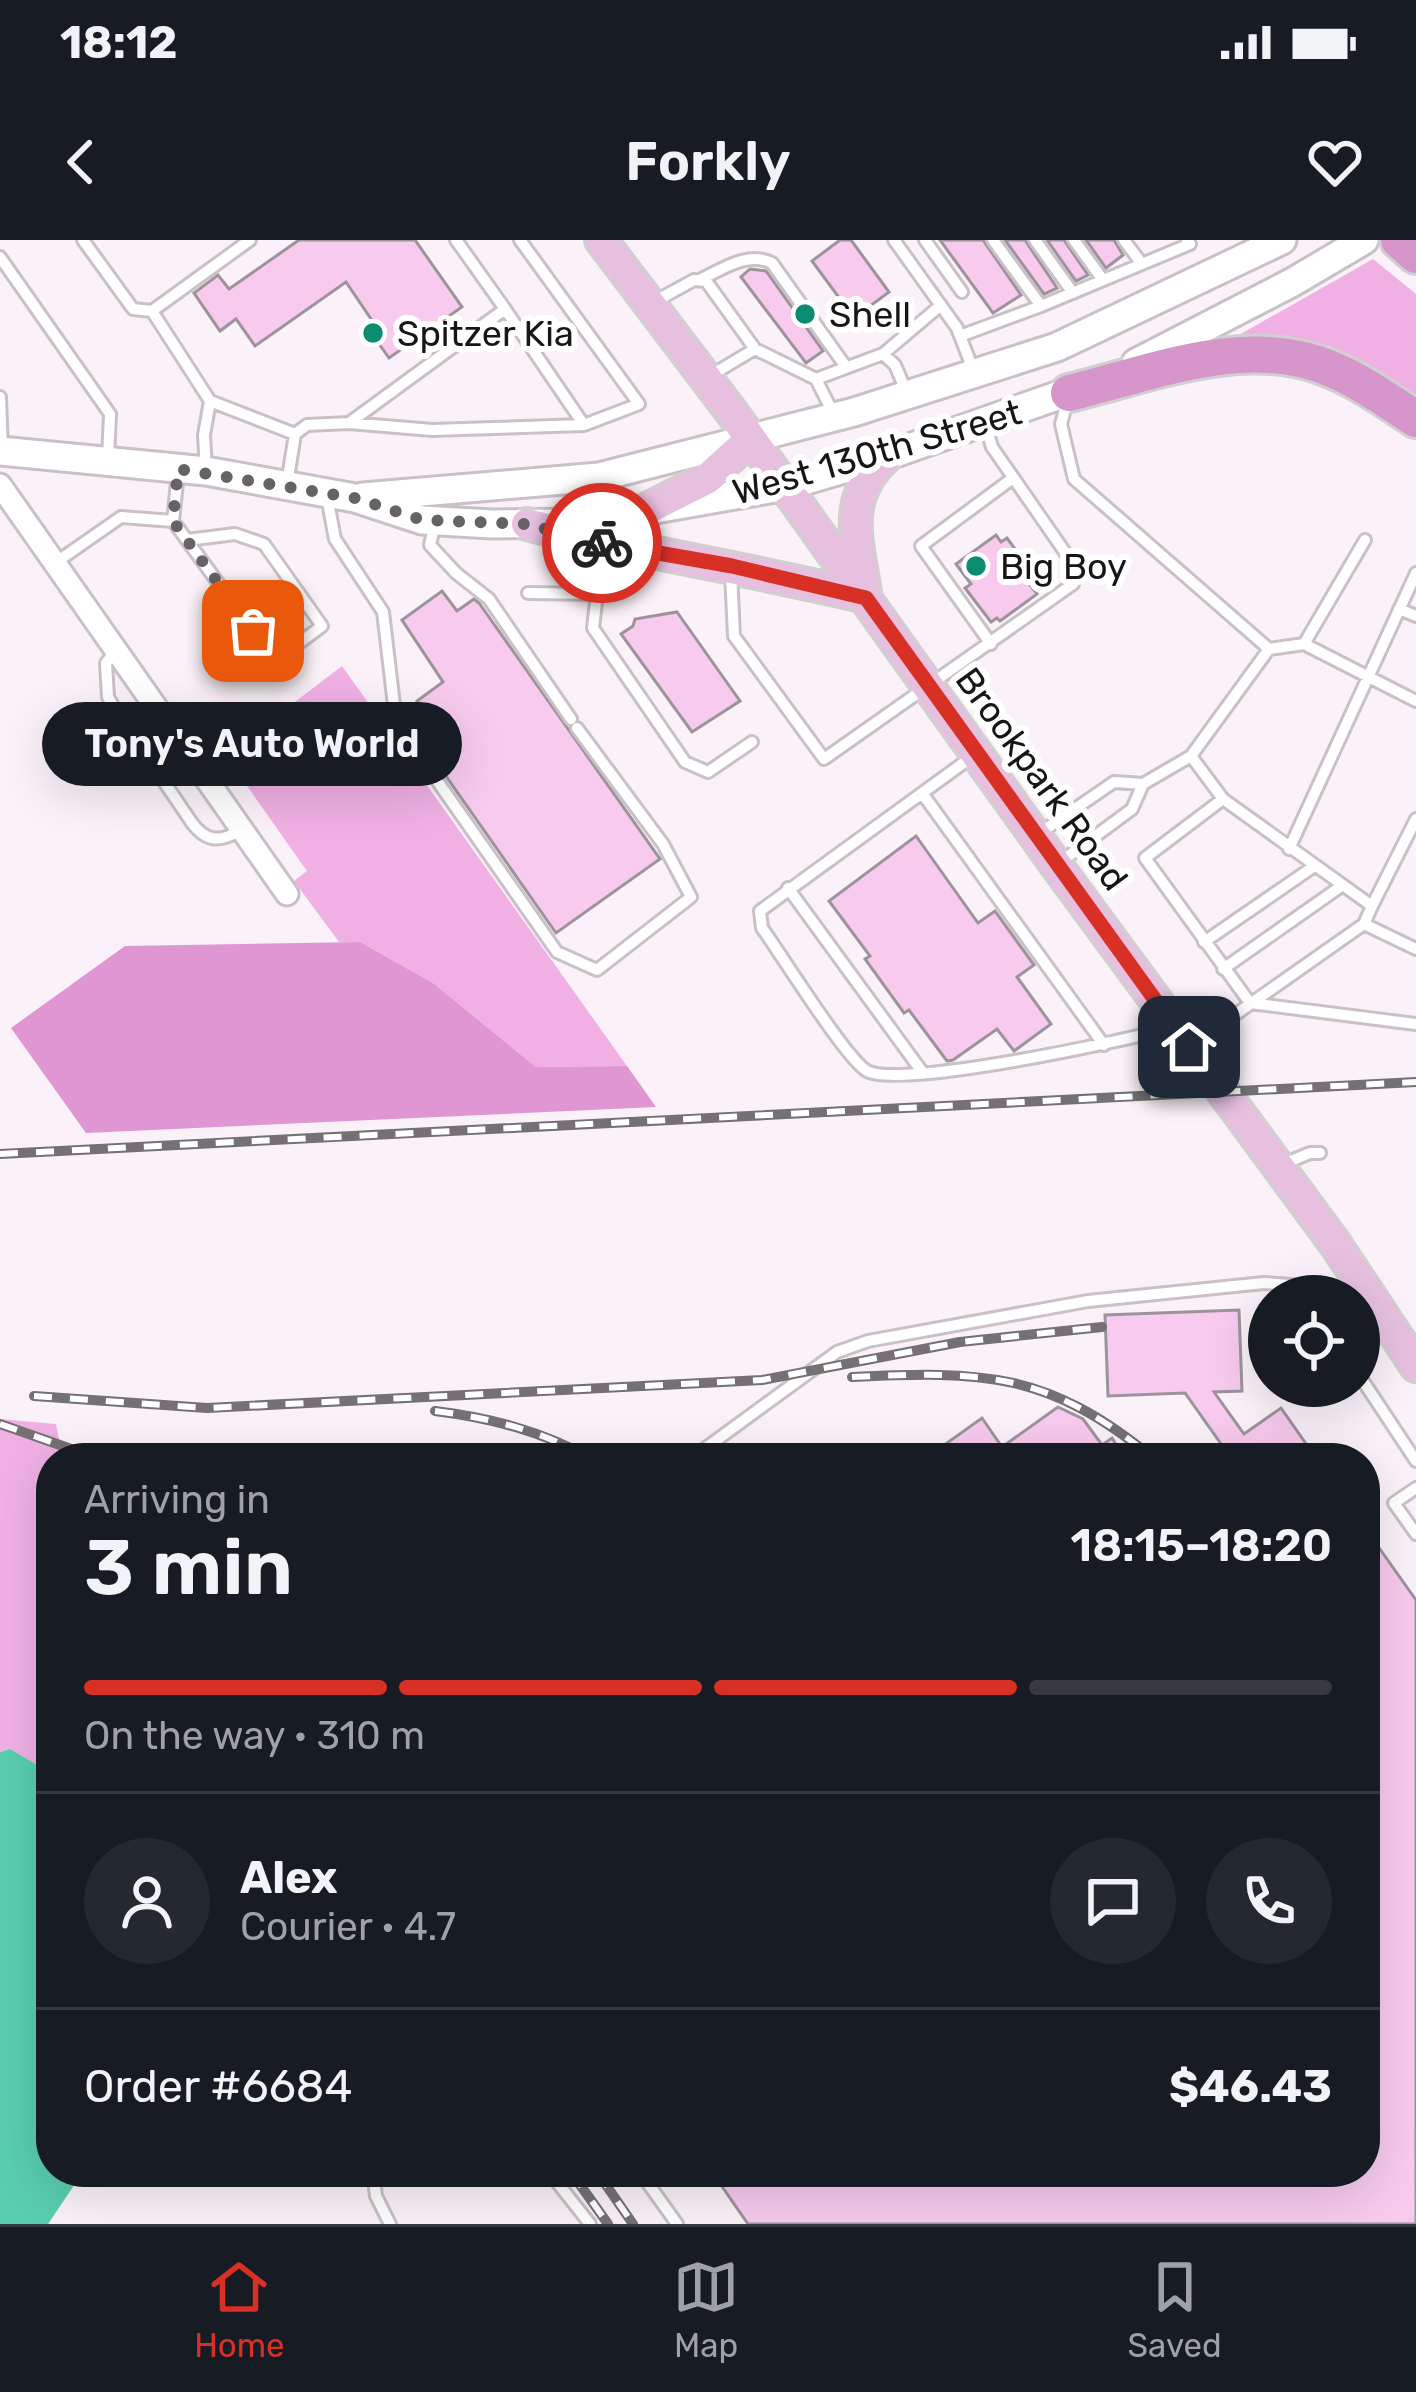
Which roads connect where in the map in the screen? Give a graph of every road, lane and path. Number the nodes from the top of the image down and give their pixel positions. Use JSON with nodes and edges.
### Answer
{"nodes":[{"id":1,"x":83,"y":240,"type":"edge"},
{"id":2,"x":250,"y":240,"type":"edge"},
{"id":3,"x":457,"y":240,"type":"edge"},
{"id":4,"x":520,"y":240,"type":"edge"},
{"id":5,"x":601,"y":240,"type":"edge"},
{"id":6,"x":894,"y":240,"type":"edge"},
{"id":7,"x":926,"y":240,"type":"edge"},
{"id":8,"x":993,"y":240,"type":"edge"},
{"id":9,"x":1035,"y":240,"type":"edge"},
{"id":10,"x":1074,"y":240,"type":"edge"},
{"id":11,"x":1124,"y":240,"type":"edge"},
{"id":12,"x":1187,"y":240,"type":"edge"},
{"id":13,"x":1282,"y":240,"type":"edge"},
{"id":14,"x":1364,"y":240,"type":"edge"},
{"id":15,"x":0,"y":257,"type":"edge"},
{"id":16,"x":1142,"y":264,"type":"junction"},
{"id":17,"x":699,"y":280,"type":"junction"},
{"id":18,"x":1103,"y":280,"type":"junction"},
{"id":19,"x":962,"y":292,"type":"dead end"},
{"id":20,"x":1072,"y":293,"type":"junction"},
{"id":21,"x":649,"y":304,"type":"junction"},
{"id":22,"x":941,"y":305,"type":"junction"},
{"id":23,"x":1041,"y":306,"type":"junction"},
{"id":24,"x":505,"y":309,"type":"junction"},
{"id":25,"x":152,"y":310,"type":"junction"},
{"id":26,"x":960,"y":336,"type":"junction"},
{"id":27,"x":1057,"y":347,"type":"junction"},
{"id":28,"x":755,"y":349,"type":"junction"},
{"id":29,"x":883,"y":354,"type":"junction"},
{"id":30,"x":846,"y":367,"type":"junction"},
{"id":31,"x":975,"y":375,"type":"junction"},
{"id":32,"x":705,"y":379,"type":"junction"},
{"id":33,"x":816,"y":380,"type":"junction"},
{"id":34,"x":1069,"y":393,"type":"junction"},
{"id":35,"x":907,"y":396,"type":"junction"},
{"id":36,"x":0,"y":397,"type":"edge"},
{"id":37,"x":210,"y":400,"type":"junction"},
{"id":38,"x":835,"y":417,"type":"junction"},
{"id":39,"x":1416,"y":419,"type":"edge"},
{"id":40,"x":349,"y":422,"type":"junction"},
{"id":41,"x":985,"y":423,"type":"junction"},
{"id":42,"x":584,"y":425,"type":"junction"},
{"id":43,"x":295,"y":434,"type":"junction"},
{"id":44,"x":751,"y":439,"type":"junction"},
{"id":45,"x":1,"y":451,"type":"edge"},
{"id":46,"x":888,"y":455,"type":"junction"},
{"id":47,"x":108,"y":460,"type":"junction"},
{"id":48,"x":192,"y":470,"type":"junction"},
{"id":49,"x":599,"y":477,"type":"junction"},
{"id":50,"x":1013,"y":478,"type":"junction"},
{"id":51,"x":0,"y":485,"type":"edge"},
{"id":52,"x":286,"y":486,"type":"junction"},
{"id":53,"x":786,"y":486,"type":"junction"},
{"id":54,"x":444,"y":489,"type":"junction"},
{"id":55,"x":341,"y":496,"type":"junction"},
{"id":56,"x":8,"y":513,"type":"edge"},
{"id":57,"x":637,"y":514,"type":"junction"},
{"id":58,"x":173,"y":521,"type":"junction"},
{"id":59,"x":436,"y":521,"type":"junction"},
{"id":60,"x":526,"y":524,"type":"joint"},
{"id":61,"x":599,"y":531,"type":"junction"},
{"id":62,"x":187,"y":540,"type":"junction"},
{"id":63,"x":1366,"y":540,"type":"dead end"},
{"id":64,"x":55,"y":563,"type":"junction"},
{"id":65,"x":732,"y":566,"type":"junction"},
{"id":66,"x":1416,"y":573,"type":"edge"},
{"id":67,"x":528,"y":593,"type":"dead end"},
{"id":68,"x":597,"y":594,"type":"junction"},
{"id":69,"x":866,"y":598,"type":"junction"},
{"id":70,"x":1400,"y":609,"type":"junction"},
{"id":71,"x":1416,"y":616,"type":"edge"},
{"id":72,"x":991,"y":644,"type":"junction"},
{"id":73,"x":1304,"y":644,"type":"junction"},
{"id":74,"x":1270,"y":649,"type":"junction"},
{"id":75,"x":116,"y":651,"type":"junction"},
{"id":76,"x":1368,"y":676,"type":"junction"},
{"id":77,"x":928,"y":689,"type":"junction"},
{"id":78,"x":1416,"y":701,"type":"edge"},
{"id":79,"x":752,"y":742,"type":"dead end"},
{"id":80,"x":976,"y":754,"type":"junction"},
{"id":81,"x":1191,"y":756,"type":"junction"},
{"id":82,"x":1143,"y":784,"type":"junction"},
{"id":83,"x":922,"y":793,"type":"junction"},
{"id":84,"x":1223,"y":799,"type":"junction"},
{"id":85,"x":1416,"y":819,"type":"edge"},
{"id":86,"x":241,"y":830,"type":"junction"},
{"id":87,"x":1036,"y":836,"type":"junction"},
{"id":88,"x":1289,"y":848,"type":"junction"},
{"id":89,"x":1056,"y":866,"type":"junction"},
{"id":90,"x":1313,"y":867,"type":"junction"},
{"id":91,"x":1340,"y":887,"type":"junction"},
{"id":92,"x":788,"y":888,"type":"junction"},
{"id":93,"x":287,"y":894,"type":"dead end"},
{"id":94,"x":1372,"y":907,"type":"junction"},
{"id":95,"x":1364,"y":923,"type":"junction"},
{"id":96,"x":1204,"y":942,"type":"junction"},
{"id":97,"x":1416,"y":949,"type":"edge"},
{"id":98,"x":1223,"y":969,"type":"junction"},
{"id":99,"x":1250,"y":1003,"type":"junction"},
{"id":100,"x":1416,"y":1024,"type":"edge"},
{"id":101,"x":1181,"y":1037,"type":"junction"},
{"id":102,"x":1104,"y":1046,"type":"junction"},
{"id":103,"x":923,"y":1073,"type":"junction"},
{"id":104,"x":1320,"y":1153,"type":"dead end"},
{"id":105,"x":1278,"y":1167,"type":"junction"},
{"id":106,"x":1248,"y":1285,"type":"edge"},
{"id":107,"x":1412,"y":1349,"type":"edge"},
{"id":108,"x":1380,"y":1407,"type":"edge"},
{"id":109,"x":713,"y":1443,"type":"edge"},
{"id":110,"x":1416,"y":1461,"type":"edge"},
{"id":111,"x":1416,"y":1488,"type":"edge"},
{"id":112,"x":1416,"y":1534,"type":"edge"},
{"id":113,"x":375,"y":2187,"type":"edge"},
{"id":114,"x":561,"y":2187,"type":"edge"},
{"id":115,"x":651,"y":2187,"type":"edge"},
{"id":116,"x":390,"y":2224,"type":"edge"},
{"id":117,"x":590,"y":2224,"type":"edge"},
{"id":118,"x":677,"y":2224,"type":"edge"}],
"edges":[{"from":1,"to":25,"type":"lane"},
{"from":2,"to":25,"type":"lane"},
{"from":3,"to":24,"type":"lane"},
{"from":4,"to":42,"type":"lane"},
{"from":5,"to":21,"type":"main road","name":"Brookpark Road"},
{"from":6,"to":22,"type":"lane"},
{"from":7,"to":19,"type":"lane"},
{"from":8,"to":23,"type":"lane"},
{"from":9,"to":20,"type":"lane"},
{"from":10,"to":18,"type":"lane"},
{"from":11,"to":16,"type":"lane"},
{"from":12,"to":16,"type":"lane"},
{"from":13,"to":27,"type":"main road","name":"West 130th Street"},
{"from":14,"to":34,"type":"main road","name":"West 130th Street"},
{"from":15,"to":47,"type":"lane"},
{"from":16,"to":18,"type":"lane"},
{"from":17,"to":21,"type":"lane"},
{"from":17,"to":28,"type":"lane"},
{"from":17,"to":30,"type":"lane"},
{"from":18,"to":20,"type":"lane"},
{"from":20,"to":23,"type":"lane"},
{"from":21,"to":32,"type":"main road","name":"Brookpark Road"},
{"from":22,"to":26,"type":"lane"},
{"from":22,"to":29,"type":"lane"},
{"from":23,"to":26,"type":"lane"},
{"from":24,"to":40,"type":"lane"},
{"from":24,"to":42,"type":"lane"},
{"from":25,"to":37,"type":"lane"},
{"from":26,"to":31,"type":"lane"},
{"from":27,"to":31,"type":"main road","name":"West 130th Street"},
{"from":27,"to":34,"type":"main road"},
{"from":28,"to":32,"type":"lane"},
{"from":28,"to":33,"type":"lane"},
{"from":29,"to":30,"type":"lane"},
{"from":29,"to":35,"type":"lane"},
{"from":30,"to":33,"type":"lane"},
{"from":31,"to":35,"type":"main road","name":"West 130th Street"},
{"from":31,"to":41,"type":"main road"},
{"from":32,"to":44,"type":"main road","name":"Brookpark Road"},
{"from":33,"to":38,"type":"lane"},
{"from":34,"to":39,"type":"highway"},
{"from":34,"to":41,"type":"main road","name":"West 130th Street"},
{"from":34,"to":74,"type":"lane"},
{"from":35,"to":38,"type":"main road","name":"West 130th Street"},
{"from":36,"to":45,"type":"lane"},
{"from":37,"to":43,"type":"lane"},
{"from":37,"to":48,"type":"lane"},
{"from":38,"to":44,"type":"main road","name":"West 130th Street"},
{"from":40,"to":42,"type":"lane"},
{"from":40,"to":43,"type":"lane"},
{"from":41,"to":46,"type":"main road","name":"West 130th Street"},
{"from":41,"to":50,"type":"lane"},
{"from":43,"to":52,"type":"lane"},
{"from":44,"to":49,"type":"main road","name":"West 130th Street"},
{"from":44,"to":53,"type":"main road","name":"Brookpark Road"},
{"from":44,"to":57,"type":"main road"},
{"from":45,"to":47,"type":"main road","name":"West 130th Street"},
{"from":46,"to":53,"type":"main road","name":"West 130th Street"},
{"from":46,"to":69,"type":"main road"},
{"from":47,"to":48,"type":"main road","name":"West 130th Street"},
{"from":48,"to":52,"type":"main road","name":"West 130th Street"},
{"from":48,"to":58,"type":"lane"},
{"from":49,"to":54,"type":"main road","name":"West 130th Street"},
{"from":49,"to":61,"type":"main road"},
{"from":50,"to":72,"type":"lane"},
{"from":50,"to":72,"type":"lane"},
{"from":51,"to":56,"type":"street"},
{"from":52,"to":55,"type":"main road","name":"West 130th Street"},
{"from":53,"to":57,"type":"main road","name":"West 130th Street"},
{"from":53,"to":69,"type":"main road","name":"Brookpark Road"},
{"from":54,"to":55,"type":"main road","name":"West 130th Street"},
{"from":54,"to":59,"type":"lane"},
{"from":55,"to":59,"type":"main road","name":"West 130th Street"},
{"from":55,"to":59,"type":"lane"},
{"from":56,"to":64,"type":"street"},
{"from":57,"to":61,"type":"main road","name":"West 130th Street"},
{"from":58,"to":62,"type":"lane"},
{"from":58,"to":64,"type":"lane"},
{"from":59,"to":60,"type":"main road","name":"West 130th Street"},
{"from":60,"to":61,"type":"main road"},
{"from":61,"to":65,"type":"main road"},
{"from":61,"to":68,"type":"lane"},
{"from":62,"to":62,"type":"lane"},
{"from":63,"to":73,"type":"lane"},
{"from":64,"to":75,"type":"street"},
{"from":65,"to":69,"type":"main road"},
{"from":65,"to":77,"type":"lane"},
{"from":66,"to":70,"type":"lane"},
{"from":67,"to":68,"type":"lane"},
{"from":68,"to":79,"type":"lane"},
{"from":69,"to":77,"type":"main road","name":"Brookpark Road"},
{"from":70,"to":71,"type":"lane"},
{"from":70,"to":76,"type":"lane"},
{"from":72,"to":77,"type":"lane"},
{"from":73,"to":74,"type":"lane"},
{"from":73,"to":76,"type":"lane"},
{"from":74,"to":81,"type":"lane"},
{"from":75,"to":86,"type":"street"},
{"from":75,"to":86,"type":"lane"},
{"from":76,"to":78,"type":"lane"},
{"from":76,"to":88,"type":"lane"},
{"from":77,"to":80,"type":"main road","name":"Brookpark Road"},
{"from":80,"to":83,"type":"lane"},
{"from":80,"to":87,"type":"main road","name":"Brookpark Road"},
{"from":81,"to":82,"type":"lane"},
{"from":81,"to":84,"type":"lane"},
{"from":82,"to":87,"type":"lane"},
{"from":82,"to":89,"type":"lane"},
{"from":83,"to":92,"type":"lane"},
{"from":83,"to":102,"type":"lane"},
{"from":84,"to":88,"type":"lane"},
{"from":84,"to":96,"type":"lane"},
{"from":85,"to":94,"type":"lane"},
{"from":86,"to":93,"type":"street"},
{"from":87,"to":89,"type":"main road","name":"Brookpark Road"},
{"from":88,"to":90,"type":"lane"},
{"from":89,"to":101,"type":"main road","name":"Brookpark Road"},
{"from":90,"to":91,"type":"lane"},
{"from":90,"to":96,"type":"lane"},
{"from":91,"to":94,"type":"lane"},
{"from":91,"to":98,"type":"lane"},
{"from":92,"to":103,"type":"lane"},
{"from":92,"to":103,"type":"lane"},
{"from":94,"to":95,"type":"lane"},
{"from":95,"to":97,"type":"lane"},
{"from":95,"to":99,"type":"lane"},
{"from":96,"to":98,"type":"lane"},
{"from":98,"to":99,"type":"lane"},
{"from":99,"to":100,"type":"lane"},
{"from":99,"to":101,"type":"lane"},
{"from":101,"to":102,"type":"lane"},
{"from":101,"to":105,"type":"main road","name":"Brookpark Road"},
{"from":102,"to":103,"type":"lane"},
{"from":104,"to":105,"type":"lane"},
{"from":105,"to":107,"type":"main road","name":"Brookpark Road"},
{"from":106,"to":109,"type":"lane"},
{"from":108,"to":110,"type":"lane"},
{"from":111,"to":112,"type":"lane"},
{"from":113,"to":116,"type":"lane"},
{"from":114,"to":117,"type":"lane"},
{"from":115,"to":118,"type":"lane"}]}
